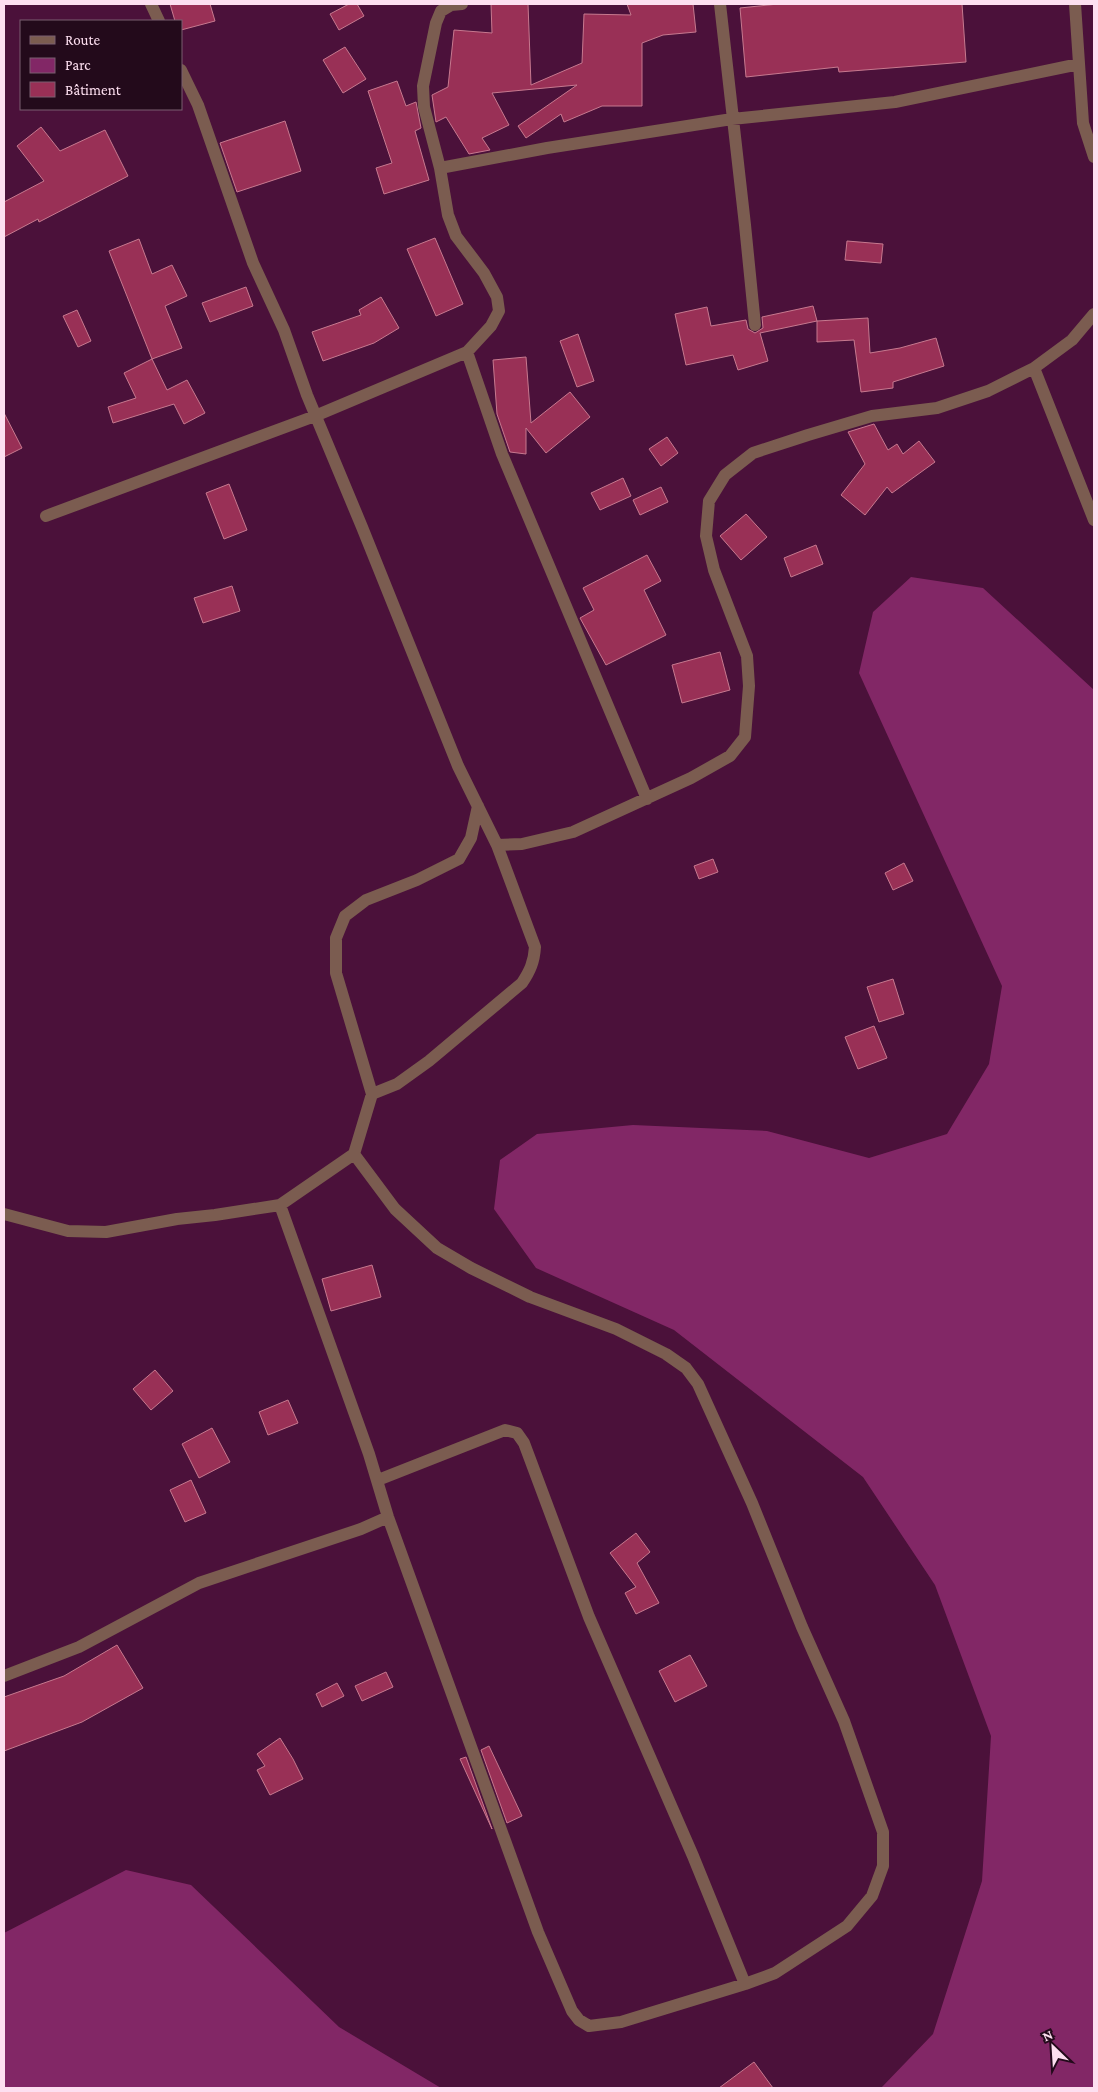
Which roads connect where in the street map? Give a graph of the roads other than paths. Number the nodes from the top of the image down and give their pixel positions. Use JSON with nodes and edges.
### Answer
{"nodes":[{"id":1,"x":151,"y":4,"type":"edge"},
{"id":2,"x":462,"y":4,"type":"edge"},
{"id":3,"x":720,"y":4,"type":"edge"},
{"id":4,"x":1075,"y":4,"type":"edge"},
{"id":5,"x":159,"y":20,"type":"edge"},
{"id":6,"x":1080,"y":64,"type":"junction"},
{"id":7,"x":182,"y":72,"type":"edge"},
{"id":8,"x":732,"y":119,"type":"junction"},
{"id":9,"x":1094,"y":157,"type":"edge"},
{"id":10,"x":440,"y":168,"type":"junction"},
{"id":11,"x":1094,"y":314,"type":"edge"},
{"id":12,"x":755,"y":325,"type":"dead end"},
{"id":13,"x":467,"y":352,"type":"junction"},
{"id":14,"x":1034,"y":368,"type":"junction"},
{"id":15,"x":316,"y":416,"type":"junction"},
{"id":16,"x":46,"y":516,"type":"dead end"},
{"id":17,"x":1094,"y":520,"type":"edge"},
{"id":18,"x":647,"y":799,"type":"junction"},
{"id":19,"x":478,"y":806,"type":"junction"},
{"id":20,"x":497,"y":845,"type":"junction"},
{"id":21,"x":372,"y":1094,"type":"junction"},
{"id":22,"x":354,"y":1154,"type":"junction"},
{"id":23,"x":280,"y":1205,"type":"junction"},
{"id":24,"x":4,"y":1214,"type":"edge"},
{"id":25,"x":378,"y":1480,"type":"junction"},
{"id":26,"x":388,"y":1518,"type":"junction"},
{"id":27,"x":4,"y":1676,"type":"edge"},
{"id":28,"x":745,"y":1984,"type":"junction"}],
"edges":[{"from":1,"to":5,"type":"street"},
{"from":2,"to":10,"type":"street"},
{"from":3,"to":8,"type":"street"},
{"from":4,"to":6,"type":"street"},
{"from":6,"to":8,"type":"street"},
{"from":6,"to":9,"type":"street"},
{"from":7,"to":15,"type":"street"},
{"from":8,"to":10,"type":"street"},
{"from":8,"to":12,"type":"street"},
{"from":10,"to":13,"type":"street"},
{"from":11,"to":14,"type":"street"},
{"from":13,"to":15,"type":"street"},
{"from":13,"to":18,"type":"street"},
{"from":14,"to":17,"type":"street"},
{"from":14,"to":18,"type":"street"},
{"from":15,"to":16,"type":"street"},
{"from":15,"to":19,"type":"street"},
{"from":18,"to":20,"type":"street"},
{"from":19,"to":20,"type":"street"},
{"from":19,"to":21,"type":"street"},
{"from":20,"to":21,"type":"street"},
{"from":21,"to":22,"type":"street"},
{"from":22,"to":23,"type":"street"},
{"from":22,"to":28,"type":"street"},
{"from":23,"to":24,"type":"street"},
{"from":23,"to":25,"type":"street"},
{"from":25,"to":26,"type":"street"},
{"from":25,"to":28,"type":"street"},
{"from":26,"to":27,"type":"street"},
{"from":26,"to":28,"type":"street"}]}
